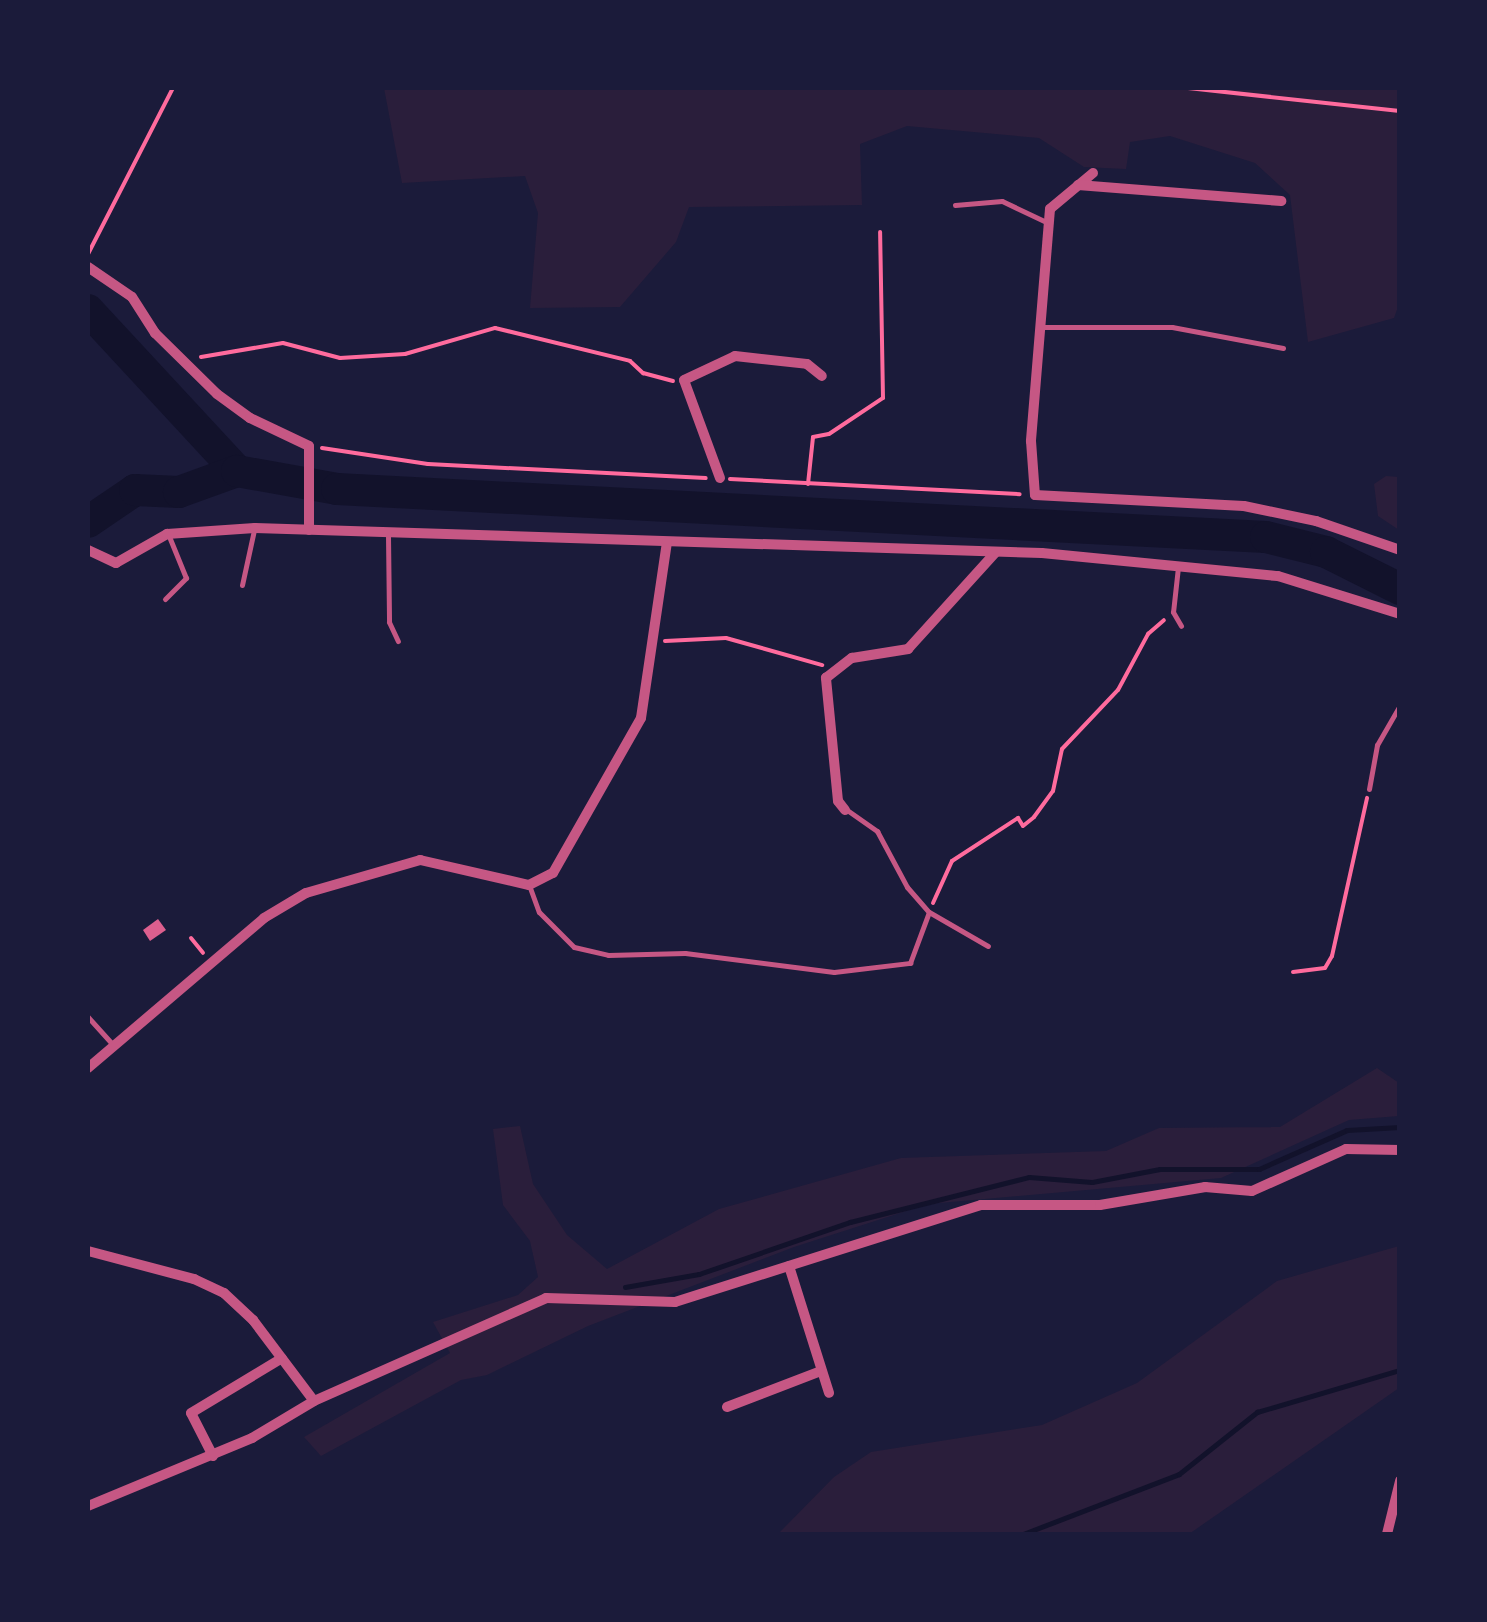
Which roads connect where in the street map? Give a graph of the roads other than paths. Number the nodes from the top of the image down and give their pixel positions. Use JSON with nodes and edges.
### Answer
{"nodes":[{"id":1,"x":1093,"y":173,"type":"dead end"},
{"id":2,"x":1077,"y":185,"type":"junction"},
{"id":3,"x":1281,"y":201,"type":"dead end"},
{"id":4,"x":954,"y":205,"type":"dead end"},
{"id":5,"x":1049,"y":224,"type":"junction"},
{"id":6,"x":88,"y":267,"type":"edge"},
{"id":7,"x":1040,"y":327,"type":"junction"},
{"id":8,"x":1284,"y":348,"type":"dead end"},
{"id":9,"x":822,"y":376,"type":"dead end"},
{"id":10,"x":720,"y":478,"type":"road end"},
{"id":11,"x":309,"y":526,"type":"junction"},
{"id":12,"x":254,"y":528,"type":"junction"},
{"id":13,"x":168,"y":534,"type":"junction"},
{"id":14,"x":388,"y":536,"type":"junction"},
{"id":15,"x":667,"y":542,"type":"junction"},
{"id":16,"x":88,"y":550,"type":"edge"},
{"id":17,"x":1400,"y":550,"type":"edge"},
{"id":18,"x":996,"y":552,"type":"junction"},
{"id":19,"x":1178,"y":564,"type":"junction"},
{"id":20,"x":242,"y":585,"type":"dead end"},
{"id":21,"x":164,"y":599,"type":"dead end"},
{"id":22,"x":1400,"y":614,"type":"edge"},
{"id":23,"x":1182,"y":626,"type":"dead end"},
{"id":24,"x":398,"y":641,"type":"dead end"},
{"id":25,"x":1400,"y":705,"type":"edge"},
{"id":26,"x":1369,"y":788,"type":"road end"},
{"id":27,"x":845,"y":810,"type":"joint"},
{"id":28,"x":529,"y":885,"type":"junction"},
{"id":29,"x":930,"y":912,"type":"junction"},
{"id":30,"x":988,"y":946,"type":"dead end"},
{"id":31,"x":88,"y":1017,"type":"edge"},
{"id":32,"x":114,"y":1046,"type":"junction"},
{"id":33,"x":88,"y":1068,"type":"edge"},
{"id":34,"x":1400,"y":1150,"type":"edge"},
{"id":35,"x":88,"y":1251,"type":"edge"},
{"id":36,"x":788,"y":1266,"type":"junction"},
{"id":37,"x":282,"y":1358,"type":"junction"},
{"id":38,"x":821,"y":1371,"type":"junction"},
{"id":39,"x":829,"y":1393,"type":"dead end"},
{"id":40,"x":314,"y":1401,"type":"junction"},
{"id":41,"x":727,"y":1408,"type":"dead end"},
{"id":42,"x":213,"y":1456,"type":"junction"},
{"id":43,"x":1400,"y":1481,"type":"edge"},
{"id":44,"x":88,"y":1506,"type":"edge"},
{"id":45,"x":1387,"y":1534,"type":"edge"}],
"edges":[{"from":1,"to":2,"type":"street"},
{"from":2,"to":3,"type":"street"},
{"from":2,"to":5,"type":"street"},
{"from":4,"to":5,"type":"lane"},
{"from":5,"to":7,"type":"street"},
{"from":6,"to":11,"type":"street"},
{"from":7,"to":8,"type":"lane"},
{"from":7,"to":17,"type":"street"},
{"from":9,"to":10,"type":"street"},
{"from":11,"to":12,"type":"street"},
{"from":11,"to":14,"type":"street"},
{"from":12,"to":13,"type":"street"},
{"from":12,"to":20,"type":"lane"},
{"from":13,"to":16,"type":"street"},
{"from":13,"to":21,"type":"lane"},
{"from":14,"to":15,"type":"street"},
{"from":14,"to":24,"type":"lane"},
{"from":15,"to":18,"type":"street"},
{"from":15,"to":28,"type":"street"},
{"from":18,"to":19,"type":"street"},
{"from":18,"to":27,"type":"street"},
{"from":19,"to":22,"type":"street"},
{"from":19,"to":23,"type":"lane"},
{"from":25,"to":26,"type":"lane"},
{"from":27,"to":29,"type":"lane"},
{"from":28,"to":29,"type":"lane"},
{"from":28,"to":32,"type":"street"},
{"from":29,"to":30,"type":"lane"},
{"from":31,"to":32,"type":"lane"},
{"from":32,"to":33,"type":"street"},
{"from":34,"to":36,"type":"street"},
{"from":35,"to":37,"type":"street"},
{"from":36,"to":38,"type":"street"},
{"from":36,"to":40,"type":"street"},
{"from":37,"to":40,"type":"street"},
{"from":37,"to":42,"type":"street"},
{"from":38,"to":39,"type":"street"},
{"from":38,"to":41,"type":"street"},
{"from":40,"to":42,"type":"street"},
{"from":42,"to":44,"type":"street"},
{"from":43,"to":45,"type":"street"}]}
